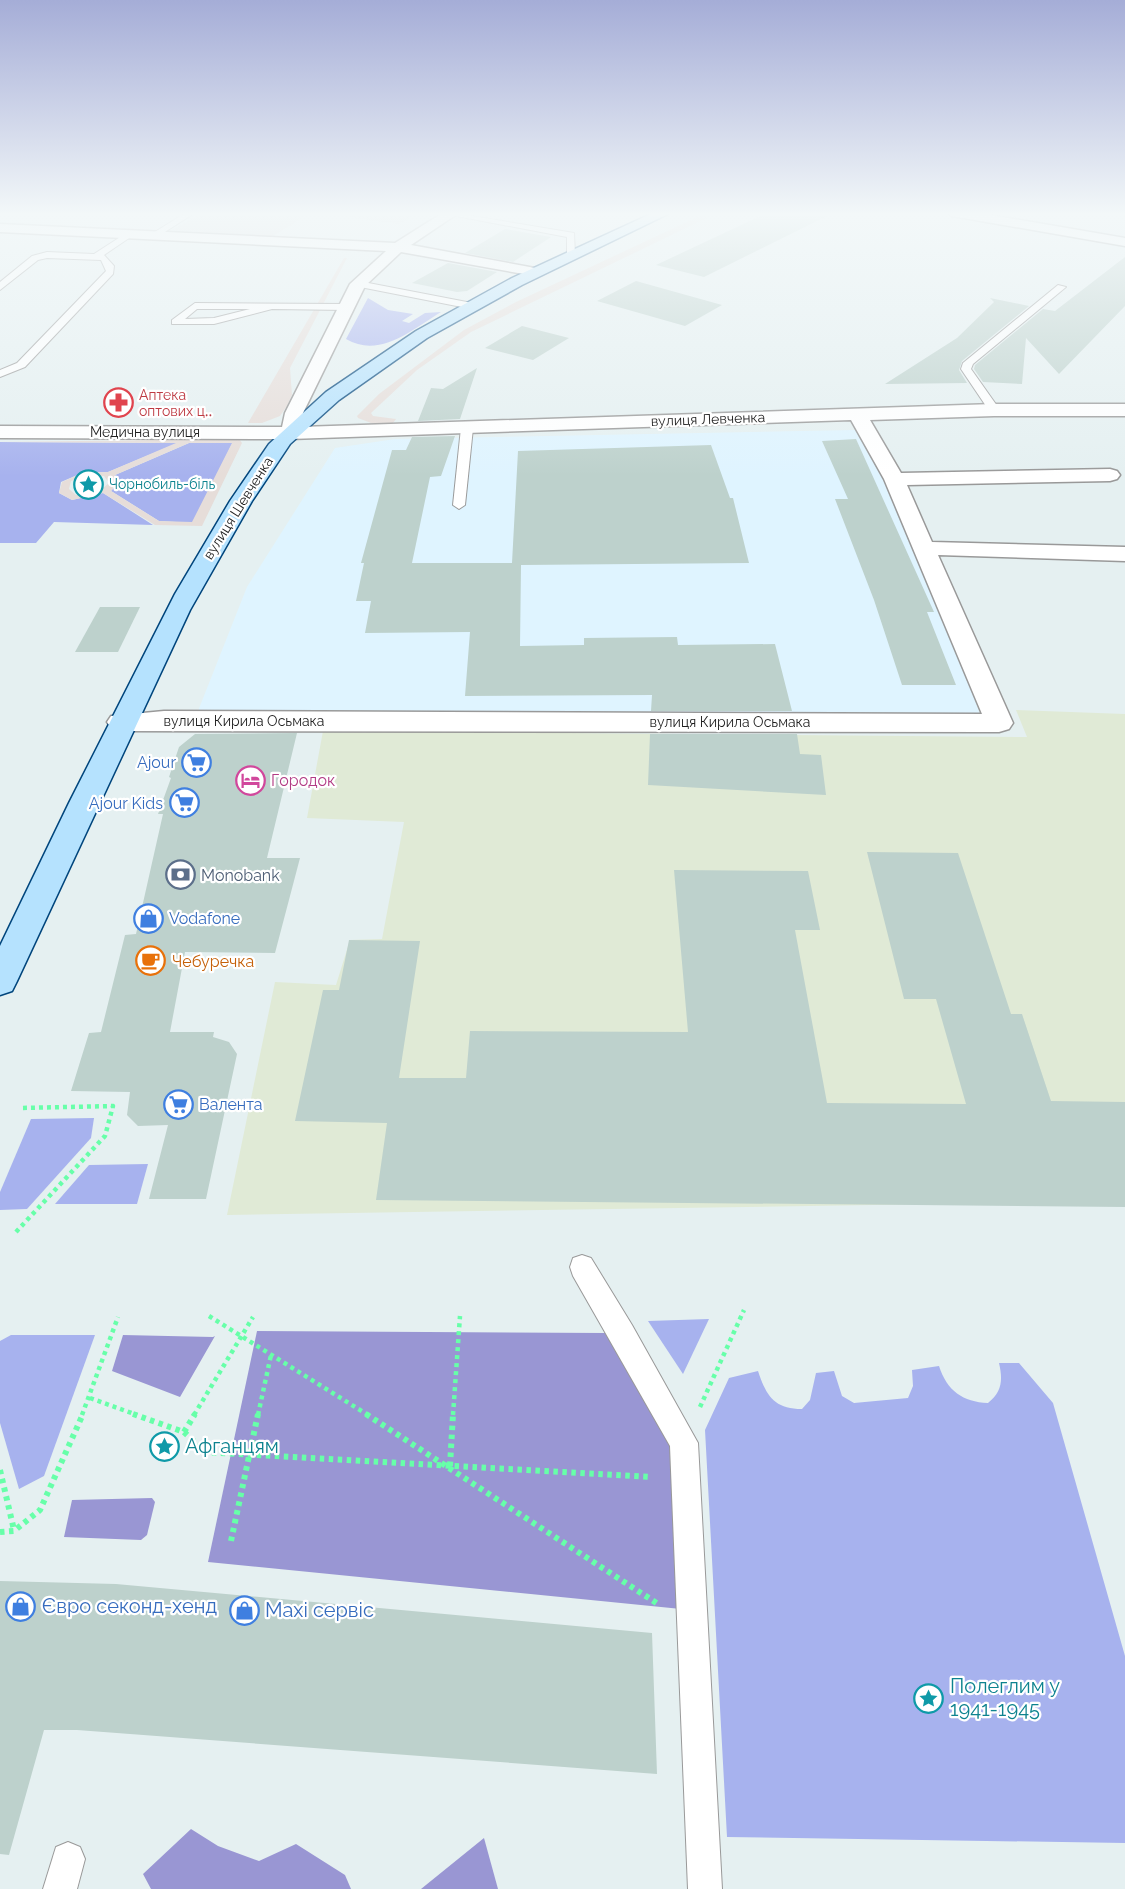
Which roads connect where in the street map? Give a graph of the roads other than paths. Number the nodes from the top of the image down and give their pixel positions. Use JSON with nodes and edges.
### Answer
{"nodes":[{"id":1,"x":83,"y":300,"type":"edge"},
{"id":2,"x":350,"y":300,"type":"edge"},
{"id":3,"x":442,"y":300,"type":"edge"},
{"id":4,"x":483,"y":300,"type":"edge"},
{"id":5,"x":1045,"y":300,"type":"edge"},
{"id":6,"x":274,"y":306,"type":"junction"},
{"id":7,"x":472,"y":306,"type":"junction"},
{"id":8,"x":346,"y":307,"type":"junction"},
{"id":9,"x":0,"y":374,"type":"edge"},
{"id":10,"x":994,"y":410,"type":"junction"},
{"id":11,"x":1125,"y":410,"type":"edge"},
{"id":12,"x":857,"y":414,"type":"junction"},
{"id":13,"x":467,"y":428,"type":"junction"},
{"id":14,"x":0,"y":432,"type":"edge"},
{"id":15,"x":290,"y":433,"type":"junction"},
{"id":16,"x":1110,"y":475,"type":"dead end"},
{"id":17,"x":894,"y":479,"type":"junction"},
{"id":18,"x":459,"y":505,"type":"dead end"},
{"id":19,"x":925,"y":548,"type":"junction"},
{"id":20,"x":1125,"y":554,"type":"edge"},
{"id":21,"x":121,"y":722,"type":"junction"},
{"id":22,"x":0,"y":981,"type":"edge"},
{"id":23,"x":582,"y":1268,"type":"dead end"},
{"id":24,"x":705,"y":1889,"type":"edge"}],
"edges":[{"from":1,"to":9,"type":"lane"},
{"from":2,"to":8,"type":"street"},
{"from":3,"to":7,"type":"lane"},
{"from":4,"to":7,"type":"main road","name":"вулиця Шевченка"},
{"from":5,"to":10,"type":"lane"},
{"from":6,"to":6,"type":"lane"},
{"from":6,"to":8,"type":"lane"},
{"from":7,"to":15,"type":"main road","name":"вулиця Шевченка"},
{"from":8,"to":15,"type":"street"},
{"from":10,"to":11,"type":"street","name":"вулиця Левченка"},
{"from":10,"to":12,"type":"street","name":"вулиця Левченка"},
{"from":12,"to":13,"type":"street","name":"вулиця Левченка"},
{"from":12,"to":17,"type":"street","name":"вулиця Кирила Осьмака"},
{"from":13,"to":15,"type":"street","name":"вулиця Левченка"},
{"from":13,"to":18,"type":"lane"},
{"from":14,"to":15,"type":"street","name":"Медична вулиця"},
{"from":15,"to":21,"type":"main road","name":"вулиця Шевченка"},
{"from":16,"to":17,"type":"street"},
{"from":17,"to":19,"type":"street","name":"вулиця Кирила Осьмака"},
{"from":19,"to":20,"type":"street"},
{"from":19,"to":21,"type":"street","name":"вулиця Кирила Осьмака"},
{"from":21,"to":22,"type":"main road","name":"вулиця Шевченка"},
{"from":23,"to":24,"type":"lane"}]}
